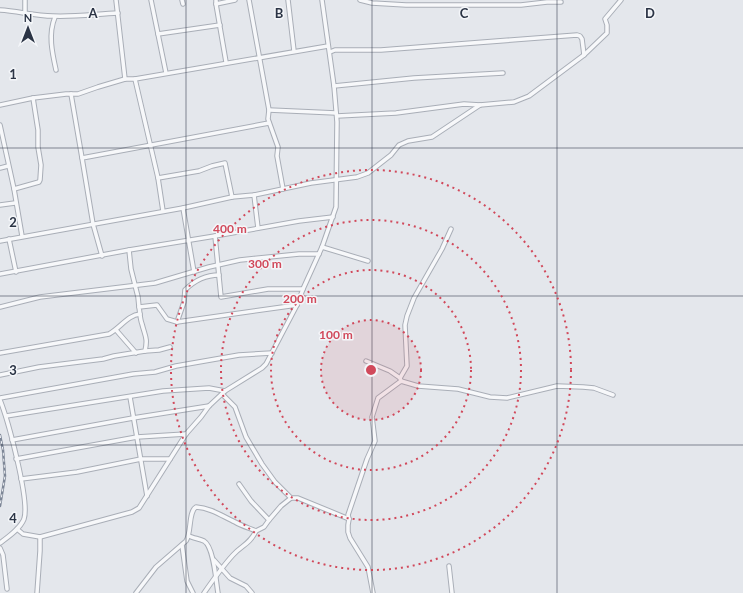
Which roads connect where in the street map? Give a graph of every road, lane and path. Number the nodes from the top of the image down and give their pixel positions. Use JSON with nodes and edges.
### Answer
{"nodes":[{"id":1,"x":25,"y":0,"type":"edge"},
{"id":2,"x":116,"y":0,"type":"edge"},
{"id":3,"x":151,"y":0,"type":"edge"},
{"id":4,"x":235,"y":0,"type":"edge"},
{"id":5,"x":249,"y":0,"type":"edge"},
{"id":6,"x":288,"y":0,"type":"edge"},
{"id":7,"x":322,"y":0,"type":"edge"},
{"id":8,"x":360,"y":0,"type":"edge"},
{"id":9,"x":621,"y":0,"type":"edge"},
{"id":10,"x":216,"y":2,"type":"edge"},
{"id":11,"x":561,"y":2,"type":"dead end"},
{"id":12,"x":0,"y":10,"type":"edge"},
{"id":13,"x":25,"y":13,"type":"junction"},
{"id":14,"x":118,"y":13,"type":"junction"},
{"id":15,"x":54,"y":17,"type":"junction"},
{"id":16,"x":220,"y":25,"type":"junction"},
{"id":17,"x":158,"y":34,"type":"junction"},
{"id":18,"x":328,"y":46,"type":"junction"},
{"id":19,"x":294,"y":51,"type":"junction"},
{"id":20,"x":330,"y":52,"type":"junction"},
{"id":21,"x":584,"y":55,"type":"junction"},
{"id":22,"x":260,"y":57,"type":"junction"},
{"id":23,"x":226,"y":62,"type":"junction"},
{"id":24,"x":56,"y":70,"type":"dead end"},
{"id":25,"x":166,"y":73,"type":"junction"},
{"id":26,"x":503,"y":73,"type":"dead end"},
{"id":27,"x":125,"y":79,"type":"junction"},
{"id":28,"x":135,"y":79,"type":"junction"},
{"id":29,"x":334,"y":86,"type":"junction"},
{"id":30,"x":71,"y":94,"type":"junction"},
{"id":31,"x":33,"y":98,"type":"junction"},
{"id":32,"x":0,"y":105,"type":"edge"},
{"id":33,"x":480,"y":106,"type":"junction"},
{"id":34,"x":269,"y":110,"type":"junction"},
{"id":35,"x":336,"y":114,"type":"junction"},
{"id":36,"x":269,"y":124,"type":"junction"},
{"id":37,"x":0,"y":125,"type":"edge"},
{"id":38,"x":151,"y":146,"type":"junction"},
{"id":39,"x":82,"y":158,"type":"junction"},
{"id":40,"x":8,"y":166,"type":"junction"},
{"id":41,"x":0,"y":168,"type":"edge"},
{"id":42,"x":158,"y":178,"type":"junction"},
{"id":43,"x":336,"y":180,"type":"junction"},
{"id":44,"x":283,"y":188,"type":"junction"},
{"id":45,"x":14,"y":189,"type":"junction"},
{"id":46,"x":254,"y":195,"type":"junction"},
{"id":47,"x":232,"y":197,"type":"junction"},
{"id":48,"x":16,"y":203,"type":"junction"},
{"id":49,"x":0,"y":206,"type":"edge"},
{"id":50,"x":183,"y":208,"type":"junction"},
{"id":51,"x":163,"y":211,"type":"junction"},
{"id":52,"x":333,"y":217,"type":"junction"},
{"id":53,"x":93,"y":224,"type":"junction"},
{"id":54,"x":258,"y":228,"type":"junction"},
{"id":55,"x":451,"y":229,"type":"dead end"},
{"id":56,"x":22,"y":236,"type":"junction"},
{"id":57,"x":215,"y":236,"type":"junction"},
{"id":58,"x":9,"y":239,"type":"junction"},
{"id":59,"x":189,"y":240,"type":"junction"},
{"id":60,"x":0,"y":241,"type":"edge"},
{"id":61,"x":322,"y":247,"type":"junction"},
{"id":62,"x":129,"y":250,"type":"junction"},
{"id":63,"x":319,"y":254,"type":"junction"},
{"id":64,"x":102,"y":256,"type":"junction"},
{"id":65,"x":368,"y":261,"type":"dead end"},
{"id":66,"x":218,"y":264,"type":"junction"},
{"id":67,"x":16,"y":272,"type":"junction"},
{"id":68,"x":194,"y":272,"type":"junction"},
{"id":69,"x":0,"y":274,"type":"edge"},
{"id":70,"x":219,"y":275,"type":"junction"},
{"id":71,"x":136,"y":285,"type":"junction"},
{"id":72,"x":303,"y":289,"type":"junction"},
{"id":73,"x":297,"y":305,"type":"junction"},
{"id":74,"x":0,"y":307,"type":"edge"},
{"id":75,"x":139,"y":307,"type":"junction"},
{"id":76,"x":140,"y":314,"type":"junction"},
{"id":77,"x":177,"y":322,"type":"junction"},
{"id":78,"x":116,"y":330,"type":"junction"},
{"id":79,"x":170,"y":347,"type":"dead end"},
{"id":80,"x":145,"y":351,"type":"junction"},
{"id":81,"x":0,"y":353,"type":"edge"},
{"id":82,"x":136,"y":353,"type":"junction"},
{"id":83,"x":272,"y":353,"type":"junction"},
{"id":84,"x":366,"y":361,"type":"dead end"},
{"id":85,"x":0,"y":375,"type":"edge"},
{"id":86,"x":400,"y":380,"type":"junction"},
{"id":87,"x":225,"y":391,"type":"junction"},
{"id":88,"x":222,"y":394,"type":"junction"},
{"id":89,"x":613,"y":395,"type":"dead end"},
{"id":90,"x":130,"y":397,"type":"junction"},
{"id":91,"x":0,"y":399,"type":"edge"},
{"id":92,"x":209,"y":406,"type":"junction"},
{"id":93,"x":6,"y":416,"type":"junction"},
{"id":94,"x":133,"y":418,"type":"junction"},
{"id":95,"x":186,"y":434,"type":"junction"},
{"id":96,"x":137,"y":437,"type":"junction"},
{"id":97,"x":12,"y":440,"type":"junction"},
{"id":98,"x":16,"y":459,"type":"junction"},
{"id":99,"x":141,"y":459,"type":"junction"},
{"id":100,"x":170,"y":459,"type":"junction"},
{"id":101,"x":20,"y":479,"type":"junction"},
{"id":102,"x":239,"y":484,"type":"dead end"},
{"id":103,"x":147,"y":496,"type":"junction"},
{"id":104,"x":291,"y":498,"type":"junction"},
{"id":105,"x":349,"y":519,"type":"junction"},
{"id":106,"x":268,"y":520,"type":"junction"},
{"id":107,"x":16,"y":529,"type":"junction"},
{"id":108,"x":256,"y":531,"type":"junction"},
{"id":109,"x":189,"y":536,"type":"junction"},
{"id":110,"x":40,"y":537,"type":"junction"},
{"id":111,"x":0,"y":543,"type":"edge"},
{"id":112,"x":182,"y":545,"type":"junction"},
{"id":113,"x":0,"y":548,"type":"edge"},
{"id":114,"x":214,"y":560,"type":"junction"},
{"id":115,"x":449,"y":566,"type":"dead end"},
{"id":116,"x":222,"y":569,"type":"junction"},
{"id":117,"x":216,"y":577,"type":"junction"},
{"id":118,"x":7,"y":589,"type":"dead end"},
{"id":119,"x":37,"y":593,"type":"edge"},
{"id":120,"x":136,"y":593,"type":"edge"},
{"id":121,"x":193,"y":593,"type":"edge"},
{"id":122,"x":204,"y":593,"type":"edge"},
{"id":123,"x":218,"y":593,"type":"edge"},
{"id":124,"x":252,"y":593,"type":"edge"},
{"id":125,"x":373,"y":593,"type":"edge"},
{"id":126,"x":452,"y":593,"type":"edge"}],
"edges":[{"from":1,"to":13,"type":"street"},
{"from":2,"to":14,"type":"street"},
{"from":3,"to":17,"type":"street"},
{"from":4,"to":10,"type":"street"},
{"from":5,"to":22,"type":"street"},
{"from":6,"to":19,"type":"street"},
{"from":7,"to":18,"type":"street"},
{"from":8,"to":11,"type":"street"},
{"from":9,"to":21,"type":"street"},
{"from":10,"to":16,"type":"street"},
{"from":12,"to":13,"type":"street"},
{"from":13,"to":15,"type":"street"},
{"from":14,"to":15,"type":"street"},
{"from":14,"to":27,"type":"street"},
{"from":15,"to":24,"type":"street"},
{"from":16,"to":17,"type":"street"},
{"from":16,"to":23,"type":"street"},
{"from":17,"to":25,"type":"street"},
{"from":18,"to":19,"type":"street"},
{"from":18,"to":20,"type":"street"},
{"from":19,"to":22,"type":"street"},
{"from":20,"to":21,"type":"street"},
{"from":20,"to":29,"type":"street"},
{"from":21,"to":33,"type":"street"},
{"from":22,"to":23,"type":"street"},
{"from":22,"to":34,"type":"street"},
{"from":23,"to":25,"type":"street"},
{"from":25,"to":28,"type":"street"},
{"from":26,"to":29,"type":"street"},
{"from":27,"to":28,"type":"street"},
{"from":27,"to":30,"type":"street"},
{"from":28,"to":38,"type":"street"},
{"from":29,"to":35,"type":"street"},
{"from":30,"to":31,"type":"street"},
{"from":30,"to":39,"type":"street"},
{"from":31,"to":32,"type":"street"},
{"from":31,"to":45,"type":"street"},
{"from":33,"to":35,"type":"street"},
{"from":33,"to":43,"type":"street"},
{"from":34,"to":35,"type":"street"},
{"from":34,"to":36,"type":"street"},
{"from":35,"to":43,"type":"street"},
{"from":36,"to":38,"type":"street"},
{"from":36,"to":44,"type":"street"},
{"from":37,"to":40,"type":"street"},
{"from":38,"to":39,"type":"street"},
{"from":38,"to":42,"type":"street"},
{"from":39,"to":53,"type":"street"},
{"from":40,"to":41,"type":"street"},
{"from":40,"to":45,"type":"street"},
{"from":42,"to":47,"type":"street"},
{"from":42,"to":51,"type":"street"},
{"from":43,"to":44,"type":"street"},
{"from":43,"to":52,"type":"street"},
{"from":44,"to":46,"type":"street"},
{"from":45,"to":48,"type":"street"},
{"from":46,"to":47,"type":"street"},
{"from":46,"to":54,"type":"street"},
{"from":47,"to":50,"type":"street"},
{"from":48,"to":49,"type":"street"},
{"from":48,"to":56,"type":"street"},
{"from":50,"to":51,"type":"street"},
{"from":50,"to":59,"type":"street"},
{"from":51,"to":53,"type":"street"},
{"from":52,"to":54,"type":"street"},
{"from":52,"to":61,"type":"street"},
{"from":53,"to":56,"type":"street"},
{"from":53,"to":64,"type":"street"},
{"from":54,"to":57,"type":"street"},
{"from":55,"to":86,"type":"street"},
{"from":56,"to":58,"type":"street"},
{"from":57,"to":59,"type":"street"},
{"from":57,"to":66,"type":"street"},
{"from":58,"to":60,"type":"street"},
{"from":58,"to":67,"type":"street"},
{"from":59,"to":62,"type":"street"},
{"from":59,"to":68,"type":"street"},
{"from":61,"to":63,"type":"street"},
{"from":61,"to":65,"type":"street"},
{"from":62,"to":64,"type":"street"},
{"from":62,"to":71,"type":"street"},
{"from":63,"to":66,"type":"street"},
{"from":63,"to":72,"type":"street"},
{"from":64,"to":67,"type":"street"},
{"from":66,"to":68,"type":"street"},
{"from":66,"to":70,"type":"street"},
{"from":67,"to":69,"type":"street"},
{"from":68,"to":71,"type":"street"},
{"from":70,"to":72,"type":"street"},
{"from":70,"to":77,"type":"street"},
{"from":71,"to":74,"type":"street"},
{"from":71,"to":75,"type":"street"},
{"from":72,"to":73,"type":"street"},
{"from":73,"to":77,"type":"street"},
{"from":73,"to":83,"type":"street"},
{"from":75,"to":76,"type":"street"},
{"from":75,"to":77,"type":"street"},
{"from":76,"to":78,"type":"street"},
{"from":76,"to":80,"type":"street"},
{"from":78,"to":81,"type":"street"},
{"from":78,"to":82,"type":"street"},
{"from":79,"to":80,"type":"street"},
{"from":80,"to":82,"type":"street"},
{"from":82,"to":85,"type":"street"},
{"from":83,"to":87,"type":"street"},
{"from":83,"to":91,"type":"street"},
{"from":84,"to":86,"type":"street"},
{"from":86,"to":89,"type":"street"},
{"from":86,"to":105,"type":"street"},
{"from":87,"to":88,"type":"street"},
{"from":87,"to":90,"type":"street"},
{"from":88,"to":92,"type":"street"},
{"from":88,"to":104,"type":"street"},
{"from":90,"to":93,"type":"street"},
{"from":90,"to":94,"type":"street"},
{"from":91,"to":93,"type":"street"},
{"from":92,"to":94,"type":"street"},
{"from":92,"to":95,"type":"street"},
{"from":93,"to":97,"type":"street"},
{"from":94,"to":96,"type":"street"},
{"from":94,"to":97,"type":"street"},
{"from":95,"to":96,"type":"street"},
{"from":95,"to":100,"type":"street"},
{"from":96,"to":98,"type":"street"},
{"from":96,"to":99,"type":"street"},
{"from":97,"to":98,"type":"street"},
{"from":98,"to":101,"type":"street"},
{"from":99,"to":100,"type":"street"},
{"from":99,"to":101,"type":"street"},
{"from":99,"to":103,"type":"street"},
{"from":100,"to":103,"type":"street"},
{"from":101,"to":107,"type":"street"},
{"from":102,"to":106,"type":"street"},
{"from":103,"to":110,"type":"street"},
{"from":104,"to":105,"type":"street"},
{"from":104,"to":106,"type":"street"},
{"from":105,"to":125,"type":"street"},
{"from":106,"to":108,"type":"street"},
{"from":107,"to":110,"type":"street"},
{"from":107,"to":111,"type":"street"},
{"from":108,"to":109,"type":"street"},
{"from":108,"to":116,"type":"street"},
{"from":109,"to":112,"type":"street"},
{"from":109,"to":114,"type":"street"},
{"from":110,"to":119,"type":"street"},
{"from":112,"to":120,"type":"street"},
{"from":112,"to":121,"type":"street"},
{"from":113,"to":118,"type":"street"},
{"from":114,"to":116,"type":"street"},
{"from":114,"to":117,"type":"street"},
{"from":115,"to":126,"type":"street"},
{"from":116,"to":117,"type":"street"},
{"from":116,"to":124,"type":"street"},
{"from":117,"to":122,"type":"street"},
{"from":117,"to":123,"type":"street"}]}
